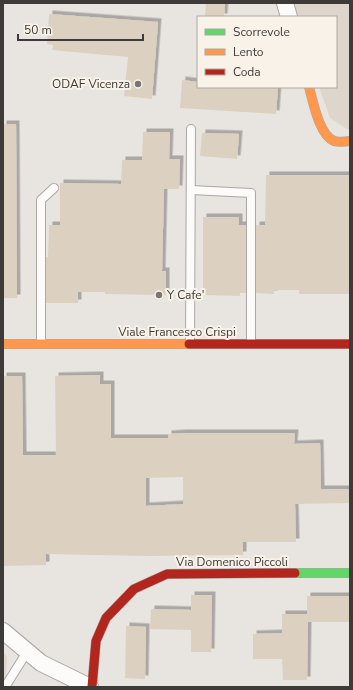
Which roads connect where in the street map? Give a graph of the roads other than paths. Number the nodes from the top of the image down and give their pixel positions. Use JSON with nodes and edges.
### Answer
{"nodes":[{"id":1,"x":285,"y":3,"type":"edge"},
{"id":2,"x":289,"y":16,"type":"edge"},
{"id":3,"x":309,"y":88,"type":"edge"},
{"id":4,"x":191,"y":129,"type":"dead end"},
{"id":5,"x":350,"y":141,"type":"edge"},
{"id":6,"x":54,"y":188,"type":"dead end"},
{"id":7,"x":191,"y":190,"type":"junction"},
{"id":8,"x":3,"y":344,"type":"edge"},
{"id":9,"x":41,"y":344,"type":"junction"},
{"id":10,"x":190,"y":344,"type":"junction"},
{"id":11,"x":251,"y":344,"type":"junction"},
{"id":12,"x":350,"y":344,"type":"edge"},
{"id":13,"x":350,"y":573,"type":"edge"},
{"id":14,"x":3,"y":631,"type":"edge"},
{"id":15,"x":27,"y":652,"type":"junction"},
{"id":16,"x":5,"y":687,"type":"edge"},
{"id":17,"x":91,"y":687,"type":"edge"}],
"edges":[{"from":1,"to":2,"type":"street"},
{"from":3,"to":5,"type":"street"},
{"from":4,"to":7,"type":"lane"},
{"from":6,"to":9,"type":"lane"},
{"from":7,"to":10,"type":"lane"},
{"from":7,"to":11,"type":"lane"},
{"from":8,"to":9,"type":"street","name":"Viale Francesco Crispi"},
{"from":9,"to":10,"type":"street","name":"Viale Francesco Crispi"},
{"from":10,"to":11,"type":"street","name":"Viale Francesco Crispi"},
{"from":11,"to":12,"type":"street","name":"Viale Francesco Crispi"},
{"from":13,"to":17,"type":"street","name":"Via Domenico Piccoli"},
{"from":14,"to":15,"type":"street"},
{"from":15,"to":16,"type":"lane"},
{"from":15,"to":17,"type":"street"}]}
